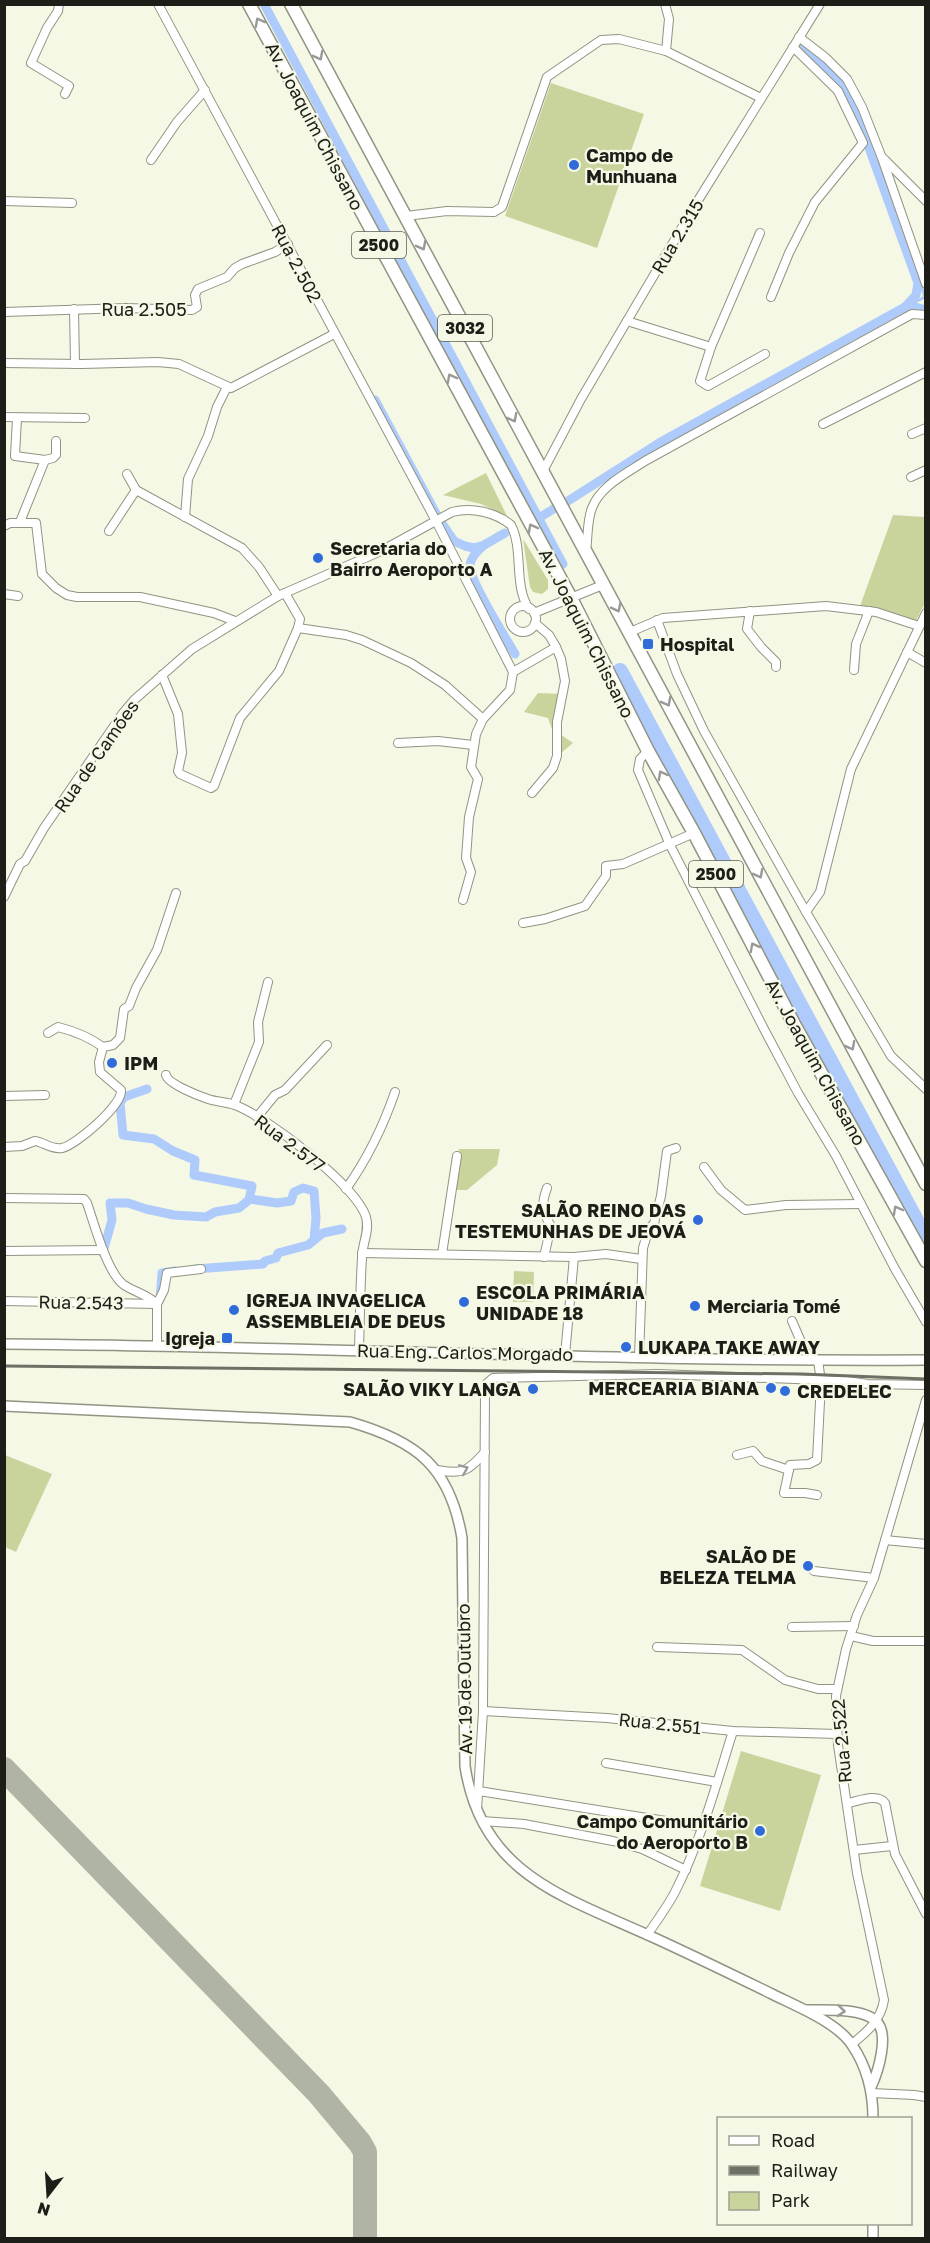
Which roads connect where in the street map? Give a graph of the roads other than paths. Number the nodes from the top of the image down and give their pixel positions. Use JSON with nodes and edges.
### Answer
{"nodes":[{"id":1,"x":60,"y":4,"type":"edge"},
{"id":2,"x":158,"y":4,"type":"edge"},
{"id":3,"x":249,"y":4,"type":"edge"},
{"id":4,"x":291,"y":4,"type":"edge"},
{"id":5,"x":665,"y":4,"type":"edge"},
{"id":6,"x":820,"y":4,"type":"edge"},
{"id":7,"x":799,"y":36,"type":"junction"},
{"id":8,"x":793,"y":46,"type":"junction"},
{"id":9,"x":666,"y":51,"type":"junction"},
{"id":10,"x":206,"y":90,"type":"junction"},
{"id":11,"x":65,"y":94,"type":"dead end"},
{"id":12,"x":761,"y":98,"type":"junction"},
{"id":13,"x":882,"y":158,"type":"junction"},
{"id":14,"x":151,"y":160,"type":"dead end"},
{"id":15,"x":4,"y":201,"type":"edge"},
{"id":16,"x":926,"y":201,"type":"edge"},
{"id":17,"x":72,"y":203,"type":"dead end"},
{"id":18,"x":406,"y":216,"type":"junction"},
{"id":19,"x":760,"y":233,"type":"dead end"},
{"id":20,"x":288,"y":244,"type":"junction"},
{"id":21,"x":926,"y":284,"type":"edge"},
{"id":22,"x":771,"y":297,"type":"dead end"},
{"id":23,"x":74,"y":309,"type":"junction"},
{"id":24,"x":4,"y":312,"type":"edge"},
{"id":25,"x":926,"y":315,"type":"edge"},
{"id":26,"x":627,"y":321,"type":"junction"},
{"id":27,"x":334,"y":334,"type":"junction"},
{"id":28,"x":711,"y":347,"type":"junction"},
{"id":29,"x":765,"y":354,"type":"dead end"},
{"id":30,"x":4,"y":363,"type":"edge"},
{"id":31,"x":75,"y":364,"type":"junction"},
{"id":32,"x":926,"y":372,"type":"edge"},
{"id":33,"x":227,"y":387,"type":"junction"},
{"id":34,"x":4,"y":417,"type":"edge"},
{"id":35,"x":17,"y":418,"type":"junction"},
{"id":36,"x":85,"y":418,"type":"dead end"},
{"id":37,"x":823,"y":424,"type":"dead end"},
{"id":38,"x":926,"y":428,"type":"edge"},
{"id":39,"x":912,"y":434,"type":"dead end"},
{"id":40,"x":56,"y":441,"type":"dead end"},
{"id":41,"x":45,"y":460,"type":"junction"},
{"id":42,"x":926,"y":470,"type":"edge"},
{"id":43,"x":542,"y":473,"type":"junction"},
{"id":44,"x":127,"y":474,"type":"dead end"},
{"id":45,"x":911,"y":477,"type":"dead end"},
{"id":46,"x":135,"y":490,"type":"junction"},
{"id":47,"x":185,"y":517,"type":"junction"},
{"id":48,"x":436,"y":521,"type":"junction"},
{"id":49,"x":20,"y":522,"type":"junction"},
{"id":50,"x":4,"y":526,"type":"edge"},
{"id":51,"x":109,"y":531,"type":"dead end"},
{"id":52,"x":586,"y":552,"type":"junction"},
{"id":53,"x":605,"y":584,"type":"junction"},
{"id":54,"x":4,"y":594,"type":"edge"},
{"id":55,"x":282,"y":594,"type":"junction"},
{"id":56,"x":18,"y":596,"type":"dead end"},
{"id":57,"x":571,"y":598,"type":"junction"},
{"id":58,"x":532,"y":611,"type":"junction"},
{"id":59,"x":750,"y":611,"type":"junction"},
{"id":60,"x":869,"y":611,"type":"junction"},
{"id":61,"x":926,"y":613,"type":"edge"},
{"id":62,"x":657,"y":620,"type":"junction"},
{"id":63,"x":235,"y":621,"type":"junction"},
{"id":64,"x":535,"y":623,"type":"junction"},
{"id":65,"x":919,"y":626,"type":"junction"},
{"id":66,"x":298,"y":628,"type":"junction"},
{"id":67,"x":630,"y":633,"type":"junction"},
{"id":68,"x":555,"y":647,"type":"junction"},
{"id":69,"x":639,"y":650,"type":"joint"},
{"id":70,"x":907,"y":652,"type":"junction"},
{"id":71,"x":926,"y":663,"type":"edge"},
{"id":72,"x":776,"y":668,"type":"dead end"},
{"id":73,"x":854,"y":670,"type":"dead end"},
{"id":74,"x":513,"y":672,"type":"junction"},
{"id":75,"x":162,"y":675,"type":"junction"},
{"id":76,"x":483,"y":719,"type":"junction"},
{"id":77,"x":398,"y":743,"type":"dead end"},
{"id":78,"x":473,"y":745,"type":"junction"},
{"id":79,"x":648,"y":751,"type":"junction"},
{"id":80,"x":532,"y":793,"type":"dead end"},
{"id":81,"x":694,"y":833,"type":"junction"},
{"id":82,"x":670,"y":845,"type":"junction"},
{"id":83,"x":176,"y":893,"type":"dead end"},
{"id":84,"x":4,"y":897,"type":"edge"},
{"id":85,"x":463,"y":900,"type":"dead end"},
{"id":86,"x":806,"y":912,"type":"junction"},
{"id":87,"x":523,"y":924,"type":"dead end"},
{"id":88,"x":268,"y":982,"type":"dead end"},
{"id":89,"x":48,"y":1033,"type":"dead end"},
{"id":90,"x":327,"y":1045,"type":"dead end"},
{"id":91,"x":103,"y":1047,"type":"junction"},
{"id":92,"x":166,"y":1075,"type":"dead end"},
{"id":93,"x":926,"y":1089,"type":"edge"},
{"id":94,"x":395,"y":1092,"type":"dead end"},
{"id":95,"x":45,"y":1095,"type":"dead end"},
{"id":96,"x":4,"y":1096,"type":"edge"},
{"id":97,"x":235,"y":1105,"type":"junction"},
{"id":98,"x":257,"y":1117,"type":"junction"},
{"id":99,"x":4,"y":1147,"type":"edge"},
{"id":100,"x":676,"y":1148,"type":"dead end"},
{"id":101,"x":457,"y":1156,"type":"dead end"},
{"id":102,"x":704,"y":1167,"type":"dead end"},
{"id":103,"x":926,"y":1184,"type":"edge"},
{"id":104,"x":547,"y":1188,"type":"dead end"},
{"id":105,"x":346,"y":1189,"type":"junction"},
{"id":106,"x":4,"y":1198,"type":"edge"},
{"id":107,"x":861,"y":1204,"type":"junction"},
{"id":108,"x":103,"y":1250,"type":"junction"},
{"id":109,"x":4,"y":1251,"type":"edge"},
{"id":110,"x":362,"y":1253,"type":"junction"},
{"id":111,"x":442,"y":1254,"type":"junction"},
{"id":112,"x":544,"y":1257,"type":"junction"},
{"id":113,"x":574,"y":1257,"type":"junction"},
{"id":114,"x":641,"y":1259,"type":"junction"},
{"id":115,"x":926,"y":1261,"type":"edge"},
{"id":116,"x":201,"y":1269,"type":"dead end"},
{"id":117,"x":4,"y":1301,"type":"edge"},
{"id":118,"x":157,"y":1304,"type":"junction"},
{"id":119,"x":792,"y":1321,"type":"dead end"},
{"id":120,"x":926,"y":1322,"type":"edge"},
{"id":121,"x":4,"y":1344,"type":"edge"},
{"id":122,"x":157,"y":1345,"type":"junction"},
{"id":123,"x":359,"y":1349,"type":"junction"},
{"id":124,"x":565,"y":1355,"type":"junction"},
{"id":125,"x":639,"y":1357,"type":"junction"},
{"id":126,"x":814,"y":1360,"type":"junction"},
{"id":127,"x":926,"y":1360,"type":"edge"},
{"id":128,"x":821,"y":1382,"type":"junction"},
{"id":129,"x":926,"y":1385,"type":"edge"},
{"id":130,"x":926,"y":1400,"type":"edge"},
{"id":131,"x":4,"y":1406,"type":"edge"},
{"id":132,"x":485,"y":1452,"type":"junction"},
{"id":133,"x":737,"y":1455,"type":"dead end"},
{"id":134,"x":437,"y":1470,"type":"junction"},
{"id":135,"x":789,"y":1470,"type":"junction"},
{"id":136,"x":818,"y":1495,"type":"dead end"},
{"id":137,"x":885,"y":1540,"type":"junction"},
{"id":138,"x":926,"y":1544,"type":"edge"},
{"id":139,"x":814,"y":1571,"type":"dead end"},
{"id":140,"x":874,"y":1578,"type":"junction"},
{"id":141,"x":854,"y":1626,"type":"junction"},
{"id":142,"x":792,"y":1627,"type":"dead end"},
{"id":143,"x":851,"y":1636,"type":"junction"},
{"id":144,"x":926,"y":1641,"type":"edge"},
{"id":145,"x":657,"y":1647,"type":"dead end"},
{"id":146,"x":837,"y":1689,"type":"junction"},
{"id":147,"x":483,"y":1712,"type":"junction"},
{"id":148,"x":733,"y":1731,"type":"junction"},
{"id":149,"x":837,"y":1734,"type":"junction"},
{"id":150,"x":606,"y":1763,"type":"dead end"},
{"id":151,"x":717,"y":1782,"type":"junction"},
{"id":152,"x":479,"y":1791,"type":"junction"},
{"id":153,"x":848,"y":1803,"type":"junction"},
{"id":154,"x":477,"y":1811,"type":"junction"},
{"id":155,"x":482,"y":1821,"type":"junction"},
{"id":156,"x":703,"y":1827,"type":"junction"},
{"id":157,"x":892,"y":1846,"type":"junction"},
{"id":158,"x":854,"y":1850,"type":"junction"},
{"id":159,"x":686,"y":1870,"type":"junction"},
{"id":160,"x":926,"y":1914,"type":"edge"},
{"id":161,"x":647,"y":1935,"type":"junction"},
{"id":162,"x":805,"y":2010,"type":"junction"},
{"id":163,"x":876,"y":2021,"type":"junction"},
{"id":164,"x":852,"y":2044,"type":"junction"},
{"id":165,"x":871,"y":2090,"type":"junction"},
{"id":166,"x":926,"y":2097,"type":"edge"},
{"id":167,"x":873,"y":2117,"type":"edge"}],
"edges":[{"from":1,"to":11,"type":"street"},
{"from":2,"to":10,"type":"street","name":"Rua 2.502"},
{"from":57,"to":3,"type":"main road","name":"Av. Joaquim Chissano","number":"2500","one_way":true},
{"from":4,"to":18,"type":"main road","name":"Av. Joaquim Chissano","number":"3032","one_way":true},
{"from":5,"to":9,"type":"street"},
{"from":6,"to":7,"type":"street","name":"Rua 2.315"},
{"from":7,"to":8,"type":"street","name":"Rua 2.315"},
{"from":7,"to":13,"type":"street"},
{"from":8,"to":12,"type":"street","name":"Rua 2.315"},
{"from":8,"to":22,"type":"street"},
{"from":9,"to":12,"type":"street"},
{"from":9,"to":18,"type":"street"},
{"from":10,"to":14,"type":"street"},
{"from":10,"to":20,"type":"street","name":"Rua 2.502"},
{"from":12,"to":26,"type":"street","name":"Rua 2.315"},
{"from":13,"to":16,"type":"street"},
{"from":13,"to":21,"type":"street"},
{"from":15,"to":17,"type":"street"},
{"from":18,"to":43,"type":"main road","name":"Av. Joaquim Chissano","number":"3032","one_way":true},
{"from":19,"to":28,"type":"street"},
{"from":20,"to":23,"type":"street","name":"Rua 2.505"},
{"from":20,"to":27,"type":"street","name":"Rua 2.502"},
{"from":23,"to":24,"type":"street","name":"Rua 2.505"},
{"from":23,"to":31,"type":"street"},
{"from":25,"to":52,"type":"street"},
{"from":26,"to":28,"type":"street"},
{"from":26,"to":43,"type":"street","name":"Rua 2.315"},
{"from":27,"to":33,"type":"street"},
{"from":27,"to":48,"type":"street","name":"Rua 2.502"},
{"from":28,"to":29,"type":"street"},
{"from":30,"to":31,"type":"street"},
{"from":31,"to":33,"type":"street"},
{"from":32,"to":37,"type":"street"},
{"from":33,"to":47,"type":"street"},
{"from":34,"to":35,"type":"street"},
{"from":35,"to":36,"type":"street"},
{"from":35,"to":41,"type":"street"},
{"from":38,"to":39,"type":"street"},
{"from":40,"to":41,"type":"street"},
{"from":41,"to":49,"type":"street"},
{"from":42,"to":45,"type":"street"},
{"from":43,"to":52,"type":"main road","name":"Av. Joaquim Chissano","number":"3032"},
{"from":44,"to":46,"type":"street"},
{"from":46,"to":47,"type":"street"},
{"from":46,"to":51,"type":"street"},
{"from":47,"to":55,"type":"street"},
{"from":48,"to":55,"type":"street","name":"Rua de Camões"},
{"from":48,"to":58,"type":"street","name":"Rua de Camões"},
{"from":48,"to":74,"type":"street","name":"Rua 2.502"},
{"from":49,"to":50,"type":"street"},
{"from":49,"to":63,"type":"street"},
{"from":52,"to":53,"type":"main road","name":"Av. Joaquim Chissano","number":"3032"},
{"from":53,"to":57,"type":"street"},
{"from":53,"to":67,"type":"main road","name":"Av. Joaquim Chissano","number":"3032","one_way":true},
{"from":54,"to":56,"type":"street"},
{"from":55,"to":63,"type":"street","name":"Rua de Camões"},
{"from":55,"to":66,"type":"street"},
{"from":57,"to":58,"type":"street"},
{"from":57,"to":79,"type":"main road","name":"Av. Joaquim Chissano","number":"2500"},
{"from":58,"to":64,"type":"street"},
{"from":58,"to":64,"type":"street"},
{"from":59,"to":60,"type":"street"},
{"from":59,"to":62,"type":"street"},
{"from":59,"to":72,"type":"street"},
{"from":60,"to":65,"type":"street"},
{"from":60,"to":73,"type":"street"},
{"from":61,"to":65,"type":"street"},
{"from":62,"to":67,"type":"street"},
{"from":62,"to":86,"type":"street"},
{"from":63,"to":75,"type":"street","name":"Rua de Camões"},
{"from":64,"to":68,"type":"street"},
{"from":65,"to":70,"type":"street"},
{"from":66,"to":75,"type":"street"},
{"from":66,"to":76,"type":"street"},
{"from":67,"to":69,"type":"main road","name":"Av. Joaquim Chissano","number":"3032"},
{"from":68,"to":74,"type":"street"},
{"from":68,"to":80,"type":"street"},
{"from":69,"to":103,"type":"main road","name":"Av. Joaquim Chissano","number":"2500","one_way":true},
{"from":70,"to":71,"type":"street"},
{"from":70,"to":86,"type":"street"},
{"from":74,"to":76,"type":"street"},
{"from":75,"to":84,"type":"street","name":"Rua de Camões"},
{"from":76,"to":78,"type":"street"},
{"from":77,"to":78,"type":"street"},
{"from":78,"to":85,"type":"street"},
{"from":81,"to":79,"type":"main road","name":"Av. Joaquim Chissano","number":"2500","one_way":true},
{"from":79,"to":82,"type":"street"},
{"from":81,"to":82,"type":"street"},
{"from":115,"to":81,"type":"main road","name":"Av. Joaquim Chissano","number":"2500","one_way":true},
{"from":82,"to":87,"type":"street"},
{"from":82,"to":107,"type":"street"},
{"from":83,"to":91,"type":"street"},
{"from":86,"to":93,"type":"street"},
{"from":88,"to":97,"type":"street"},
{"from":89,"to":91,"type":"street"},
{"from":90,"to":98,"type":"street"},
{"from":91,"to":99,"type":"street"},
{"from":92,"to":97,"type":"street","name":"Rua 2.577"},
{"from":94,"to":105,"type":"street"},
{"from":95,"to":96,"type":"street"},
{"from":97,"to":98,"type":"street","name":"Rua 2.577"},
{"from":98,"to":105,"type":"street","name":"Rua 2.577"},
{"from":100,"to":114,"type":"street"},
{"from":101,"to":111,"type":"street"},
{"from":102,"to":107,"type":"street"},
{"from":104,"to":112,"type":"street"},
{"from":105,"to":110,"type":"street","name":"Rua 2.577"},
{"from":106,"to":108,"type":"street"},
{"from":107,"to":120,"type":"street"},
{"from":108,"to":109,"type":"street"},
{"from":108,"to":118,"type":"street"},
{"from":110,"to":111,"type":"street"},
{"from":110,"to":123,"type":"street","name":"Rua 2.577"},
{"from":111,"to":112,"type":"street"},
{"from":112,"to":113,"type":"street"},
{"from":113,"to":114,"type":"street"},
{"from":113,"to":124,"type":"street"},
{"from":114,"to":125,"type":"street"},
{"from":116,"to":118,"type":"street"},
{"from":117,"to":118,"type":"street","name":"Rua 2.543"},
{"from":118,"to":122,"type":"street"},
{"from":119,"to":126,"type":"street"},
{"from":121,"to":122,"type":"street","name":"Rua Eng. Carlos Morgado"},
{"from":122,"to":123,"type":"street","name":"Rua Eng. Carlos Morgado"},
{"from":123,"to":124,"type":"street","name":"Rua Eng. Carlos Morgado"},
{"from":124,"to":125,"type":"street","name":"Rua Eng. Carlos Morgado"},
{"from":125,"to":126,"type":"street","name":"Rua Eng. Carlos Morgado"},
{"from":126,"to":127,"type":"street","name":"Rua Eng. Carlos Morgado"},
{"from":126,"to":128,"type":"street"},
{"from":128,"to":129,"type":"street"},
{"from":128,"to":132,"type":"street"},
{"from":128,"to":135,"type":"street"},
{"from":130,"to":137,"type":"street","name":"Rua 2.522"},
{"from":131,"to":134,"type":"street","name":"Av. 19 de Outubro"},
{"from":134,"to":132,"type":"street","one_way":true},
{"from":132,"to":147,"type":"street"},
{"from":133,"to":135,"type":"street"},
{"from":134,"to":154,"type":"street","name":"Av. 19 de Outubro"},
{"from":135,"to":136,"type":"street"},
{"from":137,"to":138,"type":"street"},
{"from":137,"to":140,"type":"street","name":"Rua 2.522"},
{"from":139,"to":140,"type":"street"},
{"from":140,"to":141,"type":"street","name":"Rua 2.522"},
{"from":141,"to":142,"type":"street"},
{"from":141,"to":143,"type":"street","name":"Rua 2.522"},
{"from":143,"to":144,"type":"street"},
{"from":143,"to":146,"type":"street","name":"Rua 2.522"},
{"from":145,"to":146,"type":"street"},
{"from":146,"to":149,"type":"street","name":"Rua 2.522"},
{"from":147,"to":148,"type":"street","name":"Rua 2.551"},
{"from":147,"to":152,"type":"street"},
{"from":148,"to":149,"type":"street","name":"Rua 2.551"},
{"from":148,"to":151,"type":"street"},
{"from":149,"to":153,"type":"street","name":"Rua 2.522"},
{"from":150,"to":151,"type":"street"},
{"from":151,"to":156,"type":"street"},
{"from":152,"to":154,"type":"street"},
{"from":152,"to":156,"type":"street"},
{"from":153,"to":157,"type":"street"},
{"from":153,"to":158,"type":"street","name":"Rua 2.522"},
{"from":154,"to":155,"type":"street","name":"Av. 19 de Outubro"},
{"from":155,"to":159,"type":"street"},
{"from":155,"to":161,"type":"street","name":"Av. 19 de Outubro"},
{"from":156,"to":159,"type":"street"},
{"from":157,"to":158,"type":"street"},
{"from":157,"to":160,"type":"street"},
{"from":158,"to":163,"type":"street","name":"Rua 2.522"},
{"from":159,"to":161,"type":"street"},
{"from":161,"to":162,"type":"street","name":"Av. 19 de Outubro"},
{"from":162,"to":163,"type":"street","one_way":true},
{"from":162,"to":164,"type":"street","name":"Av. 19 de Outubro"},
{"from":163,"to":164,"type":"street"},
{"from":163,"to":165,"type":"street"},
{"from":164,"to":165,"type":"street","name":"Av. 19 de Outubro"},
{"from":165,"to":166,"type":"street"},
{"from":165,"to":167,"type":"street","name":"Av. 19 de Outubro"}]}
